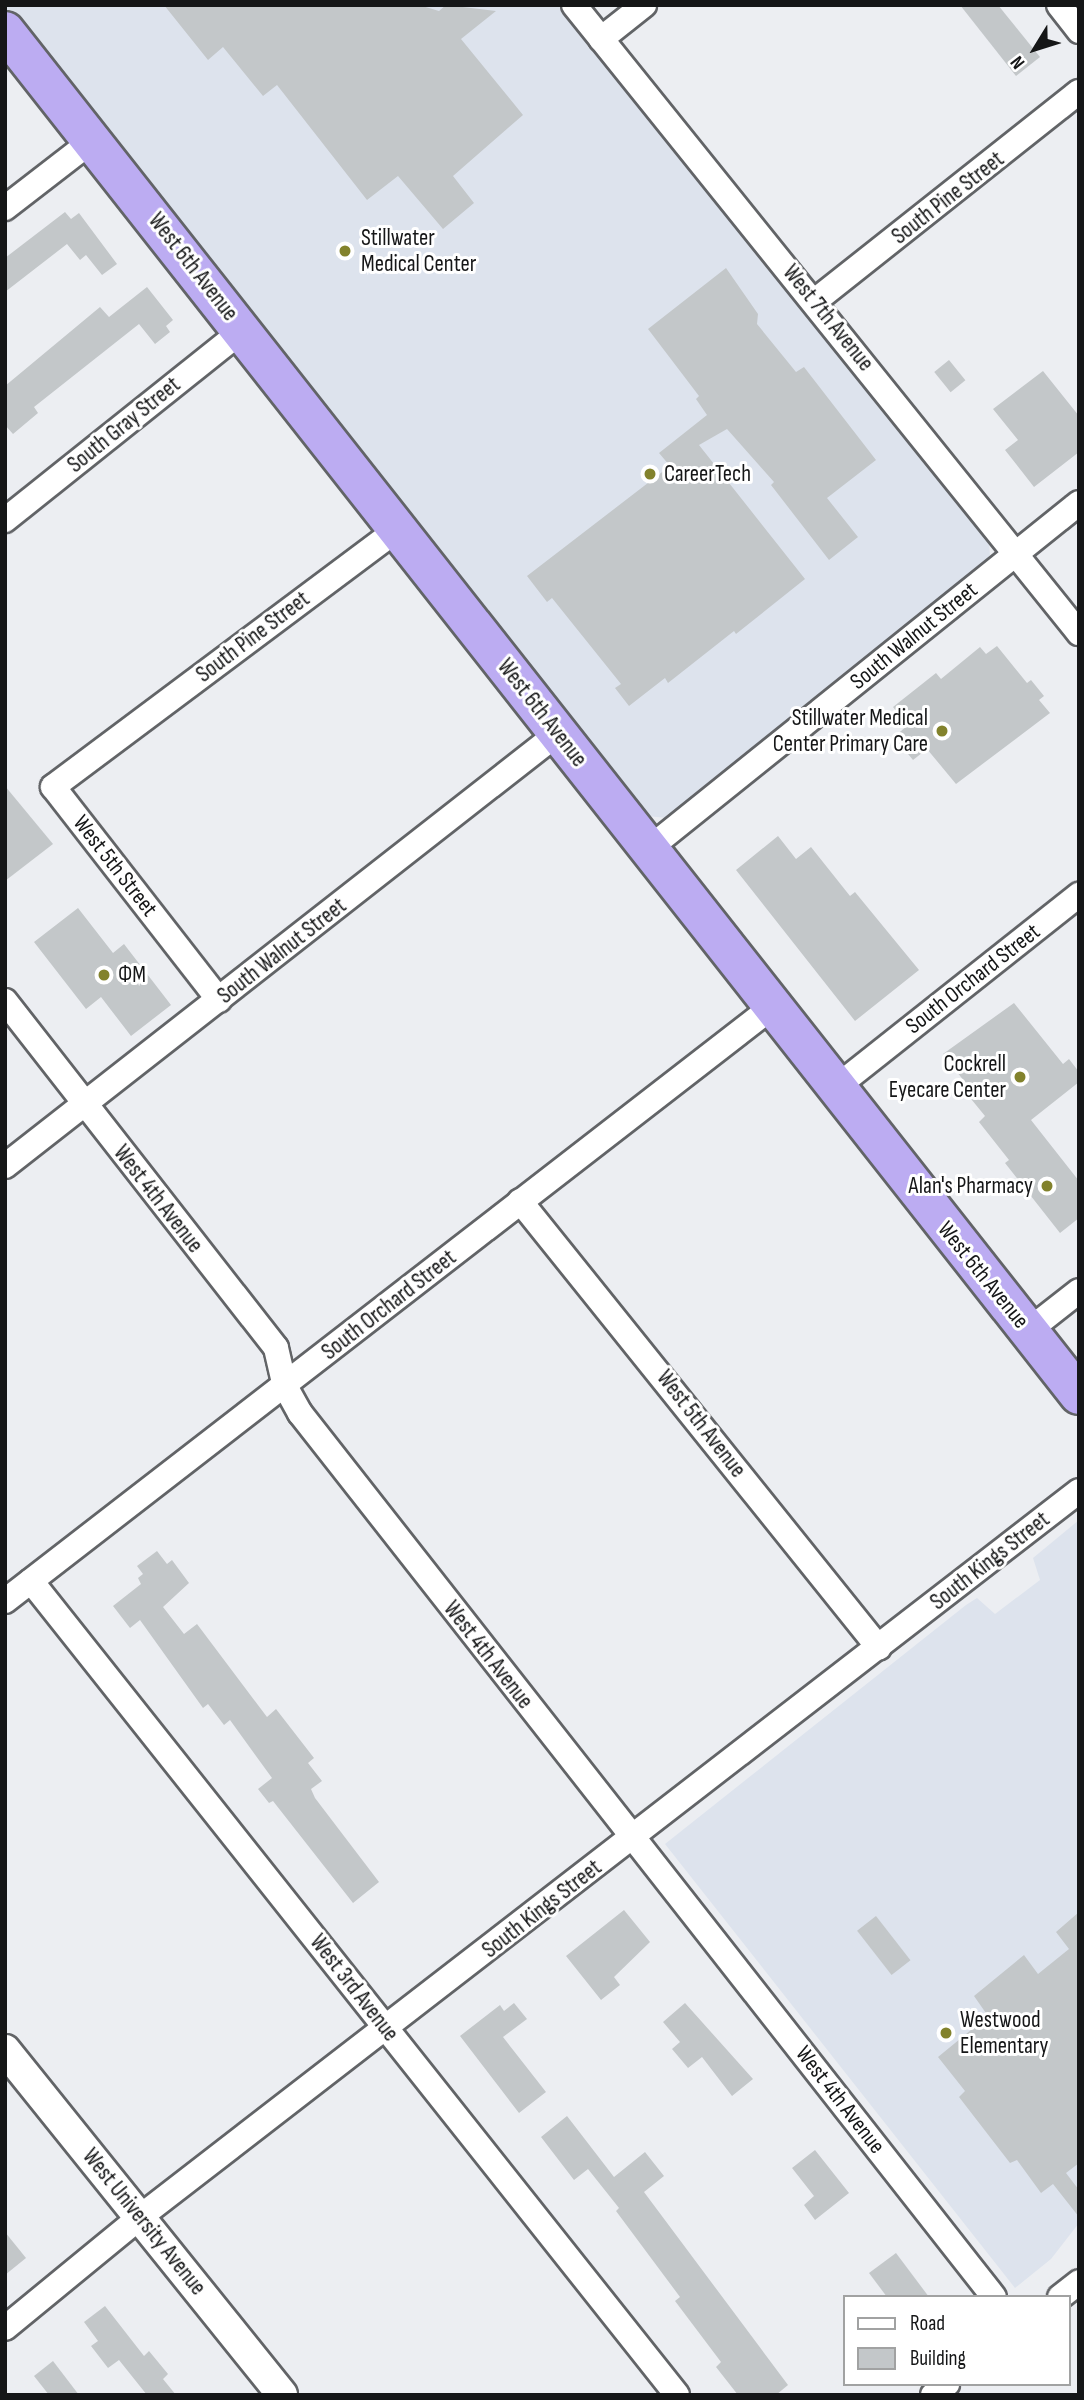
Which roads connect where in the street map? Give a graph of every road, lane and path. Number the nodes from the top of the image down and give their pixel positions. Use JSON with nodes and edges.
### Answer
{"nodes":[{"id":1,"x":574,"y":5,"type":"edge"},
{"id":2,"x":643,"y":5,"type":"edge"},
{"id":3,"x":1059,"y":5,"type":"edge"},
{"id":4,"x":5,"y":31,"type":"edge"},
{"id":5,"x":1079,"y":31,"type":"edge"},
{"id":6,"x":601,"y":39,"type":"junction"},
{"id":7,"x":1079,"y":92,"type":"edge"},
{"id":8,"x":93,"y":139,"type":"junction"},
{"id":9,"x":5,"y":208,"type":"edge"},
{"id":10,"x":815,"y":301,"type":"junction"},
{"id":11,"x":243,"y":330,"type":"junction"},
{"id":12,"x":1079,"y":503,"type":"edge"},
{"id":13,"x":5,"y":520,"type":"edge"},
{"id":14,"x":398,"y":529,"type":"junction"},
{"id":15,"x":1016,"y":555,"type":"junction"},
{"id":16,"x":1079,"y":633,"type":"edge"},
{"id":17,"x":557,"y":734,"type":"junction"},
{"id":18,"x":107,"y":745,"type":"joint"},
{"id":19,"x":651,"y":847,"type":"junction"},
{"id":20,"x":1079,"y":895,"type":"edge"},
{"id":21,"x":219,"y":1000,"type":"junction"},
{"id":22,"x":5,"y":1001,"type":"edge"},
{"id":23,"x":771,"y":1008,"type":"junction"},
{"id":24,"x":834,"y":1089,"type":"junction"},
{"id":25,"x":84,"y":1105,"type":"junction"},
{"id":26,"x":5,"y":1166,"type":"edge"},
{"id":27,"x":520,"y":1201,"type":"junction"},
{"id":28,"x":1079,"y":1291,"type":"edge"},
{"id":29,"x":1028,"y":1331,"type":"junction"},
{"id":30,"x":285,"y":1386,"type":"junction"},
{"id":31,"x":1079,"y":1395,"type":"edge"},
{"id":32,"x":1079,"y":1491,"type":"edge"},
{"id":33,"x":31,"y":1581,"type":"junction"},
{"id":34,"x":5,"y":1601,"type":"edge"},
{"id":35,"x":878,"y":1648,"type":"junction"},
{"id":36,"x":632,"y":1839,"type":"junction"},
{"id":37,"x":387,"y":2029,"type":"junction"},
{"id":38,"x":5,"y":2050,"type":"edge"},
{"id":39,"x":140,"y":2217,"type":"junction"},
{"id":40,"x":1079,"y":2282,"type":"edge"},
{"id":41,"x":992,"y":2295,"type":"edge"},
{"id":42,"x":1063,"y":2295,"type":"edge"},
{"id":43,"x":5,"y":2328,"type":"edge"},
{"id":44,"x":282,"y":2395,"type":"edge"},
{"id":45,"x":677,"y":2395,"type":"edge"}],
"edges":[{"from":1,"to":6,"type":"street","name":"West 7th Avenue"},
{"from":2,"to":6,"type":"street"},
{"from":3,"to":5,"type":"street"},
{"from":4,"to":8,"type":"highway","name":"West 6th Avenue"},
{"from":6,"to":10,"type":"street","name":"West 7th Avenue"},
{"from":7,"to":10,"type":"street","name":"South Pine Street"},
{"from":8,"to":9,"type":"street"},
{"from":8,"to":11,"type":"highway","name":"West 6th Avenue"},
{"from":10,"to":15,"type":"street","name":"West 7th Avenue"},
{"from":11,"to":13,"type":"street","name":"South Gray Street"},
{"from":11,"to":14,"type":"highway","name":"West 6th Avenue"},
{"from":12,"to":15,"type":"street","name":"South Walnut Street"},
{"from":14,"to":17,"type":"highway","name":"West 6th Avenue"},
{"from":14,"to":18,"type":"street","name":"South Pine Street"},
{"from":15,"to":16,"type":"street","name":"West 7th Avenue"},
{"from":15,"to":19,"type":"street","name":"South Walnut Street"},
{"from":17,"to":19,"type":"highway","name":"West 6th Avenue"},
{"from":17,"to":21,"type":"street","name":"South Walnut Street"},
{"from":18,"to":21,"type":"street","name":"West 5th Street"},
{"from":19,"to":23,"type":"highway","name":"West 6th Avenue"},
{"from":20,"to":24,"type":"street","name":"South Orchard Street"},
{"from":21,"to":25,"type":"street","name":"South Walnut Street"},
{"from":22,"to":25,"type":"street","name":"West 4th Avenue"},
{"from":23,"to":24,"type":"highway","name":"West 6th Avenue"},
{"from":23,"to":27,"type":"street","name":"South Orchard Street"},
{"from":24,"to":29,"type":"highway","name":"West 6th Avenue"},
{"from":25,"to":26,"type":"street","name":"South Walnut Street"},
{"from":25,"to":30,"type":"street","name":"West 4th Avenue"},
{"from":27,"to":30,"type":"street","name":"South Orchard Street"},
{"from":27,"to":35,"type":"street","name":"West 5th Avenue"},
{"from":28,"to":29,"type":"street"},
{"from":29,"to":31,"type":"highway","name":"West 6th Avenue"},
{"from":30,"to":33,"type":"street","name":"South Orchard Street"},
{"from":30,"to":36,"type":"street","name":"West 4th Avenue"},
{"from":32,"to":35,"type":"street","name":"South Kings Street"},
{"from":33,"to":34,"type":"street","name":"South Orchard Street"},
{"from":33,"to":37,"type":"street","name":"West 3rd Avenue"},
{"from":35,"to":36,"type":"street","name":"South Kings Street"},
{"from":36,"to":37,"type":"street","name":"South Kings Street"},
{"from":36,"to":41,"type":"street","name":"West 4th Avenue"},
{"from":37,"to":39,"type":"street","name":"South Kings Street"},
{"from":37,"to":45,"type":"street","name":"West 3rd Avenue"},
{"from":38,"to":39,"type":"street","name":"West University Avenue"},
{"from":39,"to":43,"type":"street","name":"South Kings Street"},
{"from":39,"to":44,"type":"street","name":"West University Avenue"},
{"from":40,"to":42,"type":"street"}]}
